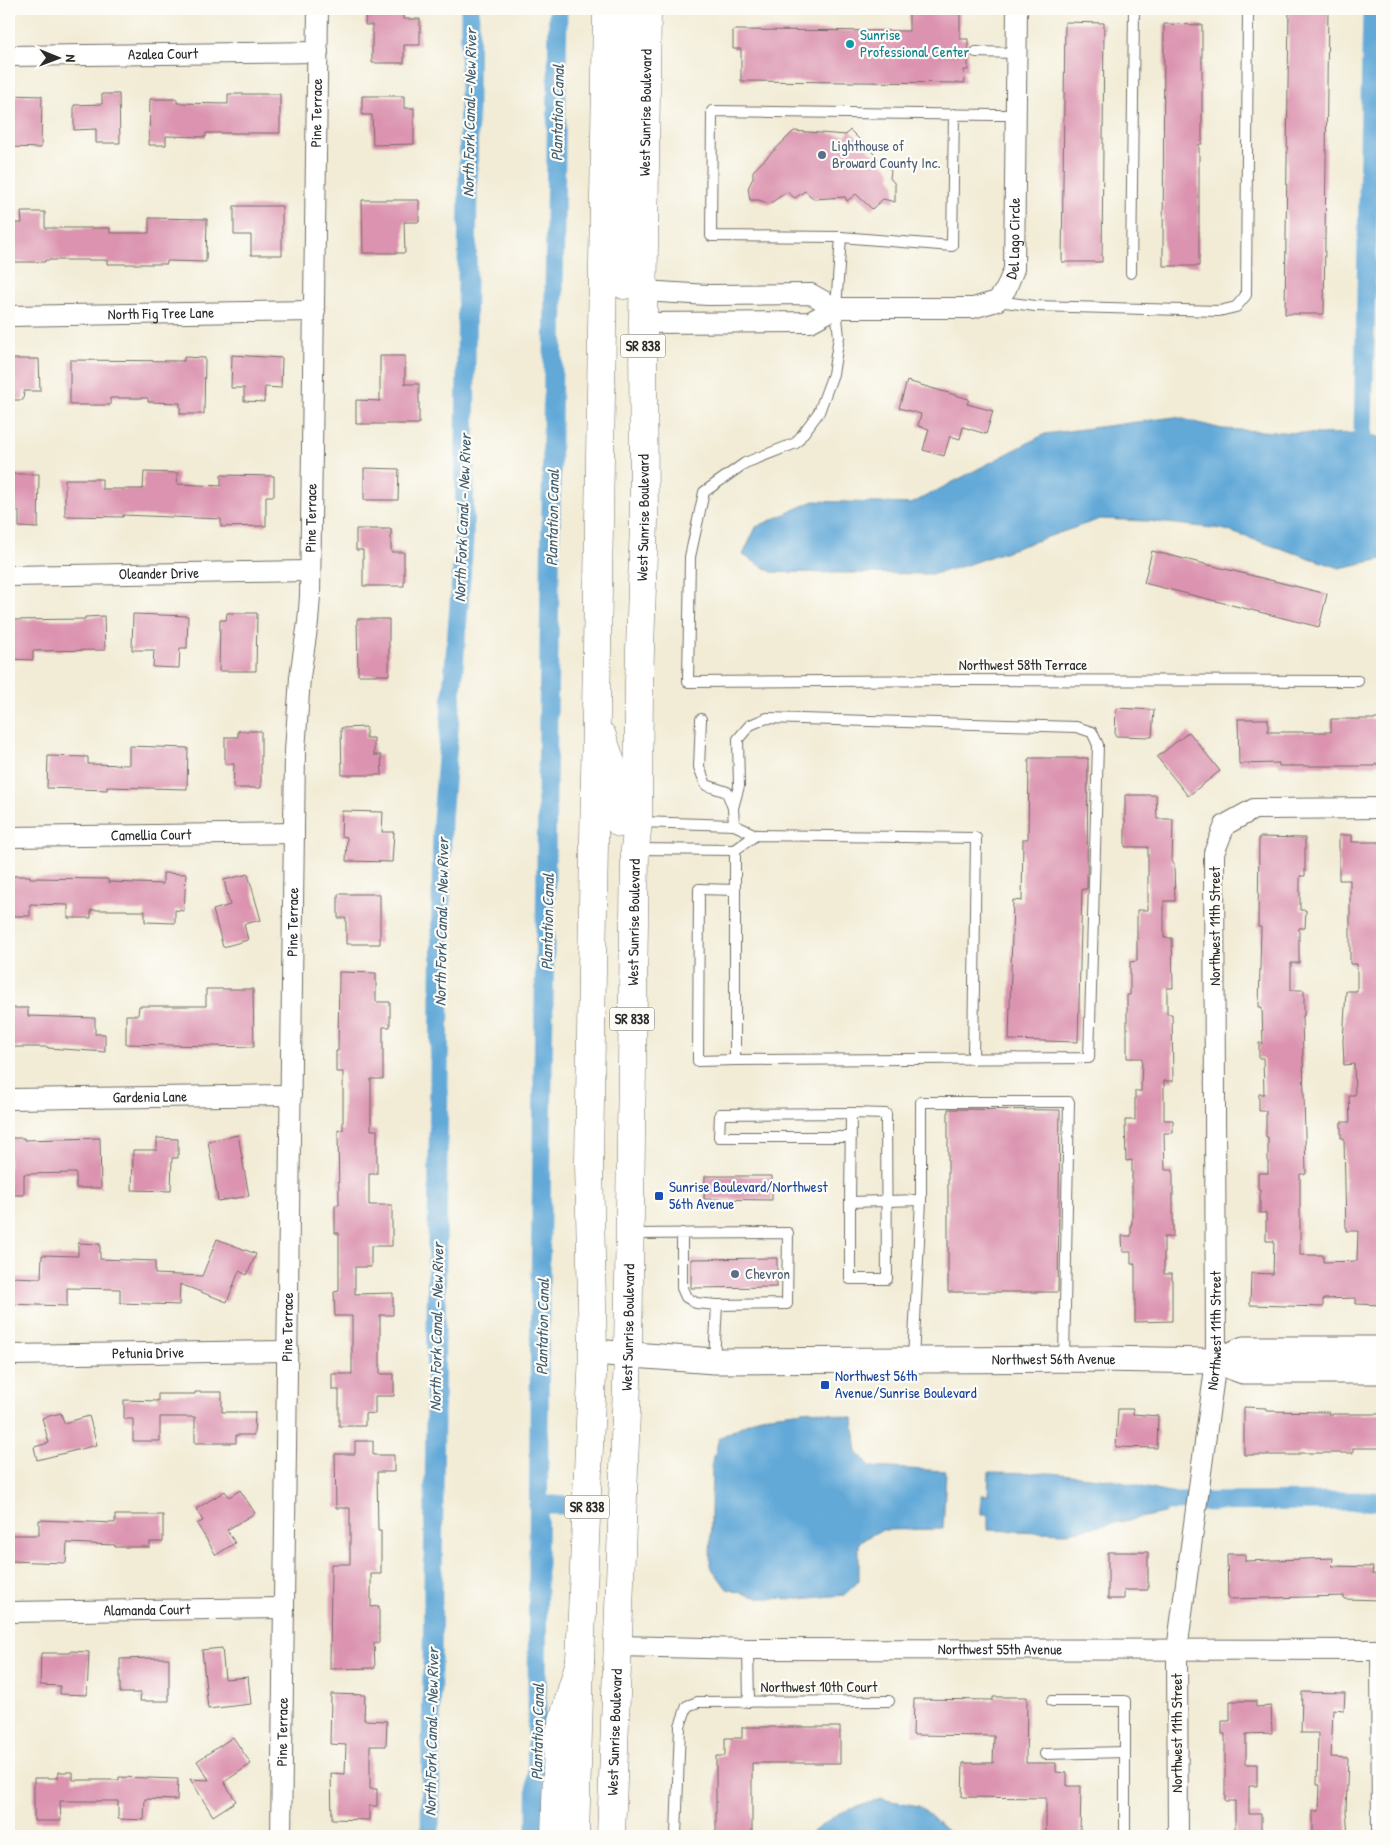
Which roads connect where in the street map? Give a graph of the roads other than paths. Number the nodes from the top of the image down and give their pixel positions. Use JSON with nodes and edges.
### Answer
{"nodes":[{"id":1,"x":318,"y":9,"type":"edge"},
{"id":2,"x":607,"y":9,"type":"edge"},
{"id":3,"x":626,"y":9,"type":"edge"},
{"id":4,"x":648,"y":9,"type":"edge"},
{"id":5,"x":1017,"y":9,"type":"edge"},
{"id":6,"x":1134,"y":9,"type":"edge"},
{"id":7,"x":1248,"y":9,"type":"edge"},
{"id":8,"x":318,"y":52,"type":"junction"},
{"id":9,"x":976,"y":52,"type":"dead end"},
{"id":10,"x":1017,"y":52,"type":"junction"},
{"id":11,"x":9,"y":56,"type":"edge"},
{"id":12,"x":954,"y":114,"type":"junction"},
{"id":13,"x":1016,"y":115,"type":"junction"},
{"id":14,"x":841,"y":237,"type":"junction"},
{"id":15,"x":1131,"y":273,"type":"dead end"},
{"id":16,"x":643,"y":291,"type":"junction"},
{"id":17,"x":997,"y":302,"type":"junction"},
{"id":18,"x":836,"y":308,"type":"junction"},
{"id":19,"x":314,"y":311,"type":"junction"},
{"id":20,"x":9,"y":316,"type":"edge"},
{"id":21,"x":643,"y":323,"type":"junction"},
{"id":22,"x":603,"y":329,"type":"junction"},
{"id":23,"x":644,"y":520,"type":"junction"},
{"id":24,"x":310,"y":571,"type":"junction"},
{"id":25,"x":9,"y":576,"type":"edge"},
{"id":26,"x":1358,"y":681,"type":"dead end"},
{"id":27,"x":596,"y":718,"type":"junction"},
{"id":28,"x":701,"y":720,"type":"dead end"},
{"id":29,"x":733,"y":808,"type":"junction"},
{"id":30,"x":1382,"y":808,"type":"edge"},
{"id":31,"x":734,"y":825,"type":"junction"},
{"id":32,"x":294,"y":833,"type":"junction"},
{"id":33,"x":636,"y":836,"type":"junction"},
{"id":34,"x":756,"y":836,"type":"junction"},
{"id":35,"x":9,"y":837,"type":"edge"},
{"id":36,"x":735,"y":850,"type":"junction"},
{"id":37,"x":735,"y":890,"type":"junction"},
{"id":38,"x":972,"y":1059,"type":"junction"},
{"id":39,"x":735,"y":1060,"type":"junction"},
{"id":40,"x":291,"y":1095,"type":"junction"},
{"id":41,"x":9,"y":1099,"type":"edge"},
{"id":42,"x":850,"y":1113,"type":"junction"},
{"id":43,"x":851,"y":1137,"type":"junction"},
{"id":44,"x":921,"y":1200,"type":"junction"},
{"id":45,"x":887,"y":1201,"type":"junction"},
{"id":46,"x":850,"y":1202,"type":"junction"},
{"id":47,"x":630,"y":1234,"type":"junction"},
{"id":48,"x":682,"y":1234,"type":"junction"},
{"id":49,"x":716,"y":1305,"type":"junction"},
{"id":50,"x":1382,"y":1349,"type":"edge"},
{"id":51,"x":288,"y":1351,"type":"junction"},
{"id":52,"x":593,"y":1352,"type":"junction"},
{"id":53,"x":9,"y":1355,"type":"edge"},
{"id":54,"x":628,"y":1355,"type":"junction"},
{"id":55,"x":1064,"y":1359,"type":"junction"},
{"id":56,"x":914,"y":1360,"type":"junction"},
{"id":57,"x":714,"y":1361,"type":"junction"},
{"id":58,"x":1216,"y":1361,"type":"junction"},
{"id":59,"x":1382,"y":1371,"type":"edge"},
{"id":60,"x":284,"y":1608,"type":"junction"},
{"id":61,"x":9,"y":1612,"type":"edge"},
{"id":62,"x":618,"y":1646,"type":"junction"},
{"id":63,"x":748,"y":1649,"type":"junction"},
{"id":64,"x":1177,"y":1650,"type":"junction"},
{"id":65,"x":1382,"y":1650,"type":"edge"},
{"id":66,"x":580,"y":1661,"type":"junction"},
{"id":67,"x":750,"y":1702,"type":"junction"},
{"id":68,"x":888,"y":1702,"type":"dead end"},
{"id":69,"x":1052,"y":1702,"type":"dead end"},
{"id":70,"x":1125,"y":1752,"type":"junction"},
{"id":71,"x":1045,"y":1754,"type":"dead end"},
{"id":72,"x":281,"y":1836,"type":"edge"},
{"id":73,"x":555,"y":1836,"type":"edge"},
{"id":74,"x":576,"y":1836,"type":"edge"},
{"id":75,"x":611,"y":1836,"type":"edge"},
{"id":76,"x":676,"y":1836,"type":"edge"},
{"id":77,"x":1125,"y":1836,"type":"edge"},
{"id":78,"x":1178,"y":1836,"type":"edge"},
{"id":79,"x":1382,"y":1836,"type":"edge"}],
"edges":[{"from":1,"to":8,"type":"street","name":"Pine Terrace"},
{"from":2,"to":22,"type":"highway","number":"SR 838"},
{"from":3,"to":21,"type":"highway"},
{"from":4,"to":16,"type":"highway","name":"West Sunrise Boulevard","number":"SR 838"},
{"from":5,"to":10,"type":"street","name":"Del Lago Circle"},
{"from":6,"to":15,"type":"lane"},
{"from":7,"to":17,"type":"lane"},
{"from":8,"to":11,"type":"street","name":"Azalea Court"},
{"from":8,"to":19,"type":"street","name":"Pine Terrace"},
{"from":9,"to":10,"type":"lane"},
{"from":10,"to":13,"type":"street","name":"Del Lago Circle"},
{"from":12,"to":13,"type":"lane"},
{"from":12,"to":14,"type":"lane"},
{"from":12,"to":14,"type":"lane"},
{"from":13,"to":17,"type":"street","name":"Del Lago Circle"},
{"from":14,"to":18,"type":"lane"},
{"from":16,"to":18,"type":"street"},
{"from":16,"to":21,"type":"highway","name":"West Sunrise Boulevard","number":"SR 838"},
{"from":17,"to":18,"type":"street"},
{"from":18,"to":21,"type":"street"},
{"from":18,"to":26,"type":"lane","name":"Northwest 58th Terrace"},
{"from":19,"to":20,"type":"street","name":"North Fig Tree Lane"},
{"from":19,"to":24,"type":"street","name":"Pine Terrace"},
{"from":21,"to":23,"type":"highway","name":"West Sunrise Boulevard","number":"SR 838"},
{"from":22,"to":23,"type":"highway"},
{"from":22,"to":27,"type":"highway","number":"SR 838"},
{"from":23,"to":33,"type":"highway","name":"West Sunrise Boulevard","number":"SR 838"},
{"from":24,"to":25,"type":"street","name":"Oleander Drive"},
{"from":24,"to":32,"type":"street","name":"Pine Terrace"},
{"from":27,"to":33,"type":"highway"},
{"from":27,"to":52,"type":"highway","number":"SR 838"},
{"from":28,"to":29,"type":"lane"},
{"from":29,"to":31,"type":"lane"},
{"from":29,"to":38,"type":"lane"},
{"from":30,"to":58,"type":"street","name":"Northwest 11th Street"},
{"from":31,"to":33,"type":"lane"},
{"from":31,"to":34,"type":"lane"},
{"from":32,"to":35,"type":"street","name":"Camellia Court"},
{"from":32,"to":40,"type":"street","name":"Pine Terrace"},
{"from":33,"to":36,"type":"lane"},
{"from":33,"to":47,"type":"highway","name":"West Sunrise Boulevard","number":"SR 838"},
{"from":34,"to":36,"type":"lane"},
{"from":34,"to":38,"type":"lane"},
{"from":36,"to":37,"type":"lane"},
{"from":37,"to":39,"type":"lane"},
{"from":37,"to":39,"type":"lane"},
{"from":38,"to":39,"type":"lane"},
{"from":40,"to":41,"type":"street","name":"Gardenia Lane"},
{"from":40,"to":51,"type":"street","name":"Pine Terrace"},
{"from":42,"to":43,"type":"lane"},
{"from":42,"to":43,"type":"lane"},
{"from":42,"to":45,"type":"lane"},
{"from":43,"to":46,"type":"lane"},
{"from":44,"to":45,"type":"lane"},
{"from":44,"to":55,"type":"lane"},
{"from":44,"to":56,"type":"lane"},
{"from":45,"to":46,"type":"lane"},
{"from":45,"to":46,"type":"lane"},
{"from":47,"to":48,"type":"lane"},
{"from":47,"to":54,"type":"highway","name":"West Sunrise Boulevard","number":"SR 838"},
{"from":48,"to":49,"type":"lane"},
{"from":48,"to":49,"type":"lane"},
{"from":49,"to":57,"type":"lane"},
{"from":50,"to":58,"type":"street","name":"Northwest 56th Avenue"},
{"from":51,"to":53,"type":"street","name":"Petunia Drive"},
{"from":51,"to":60,"type":"street","name":"Pine Terrace"},
{"from":52,"to":54,"type":"street","name":"Northwest 56th Avenue"},
{"from":52,"to":66,"type":"highway","number":"SR 838"},
{"from":54,"to":57,"type":"street","name":"Northwest 56th Avenue"},
{"from":54,"to":62,"type":"highway","name":"West Sunrise Boulevard","number":"SR 838"},
{"from":55,"to":56,"type":"street","name":"Northwest 56th Avenue"},
{"from":55,"to":58,"type":"street","name":"Northwest 56th Avenue"},
{"from":56,"to":57,"type":"street","name":"Northwest 56th Avenue"},
{"from":58,"to":59,"type":"street","name":"Northwest 56th Avenue"},
{"from":58,"to":64,"type":"street","name":"Northwest 11th Street"},
{"from":60,"to":61,"type":"street","name":"Alamanda Court"},
{"from":60,"to":72,"type":"street","name":"Pine Terrace"},
{"from":62,"to":63,"type":"street","name":"Northwest 55th Avenue"},
{"from":62,"to":75,"type":"highway","name":"West Sunrise Boulevard","number":"SR 838"},
{"from":63,"to":64,"type":"street","name":"Northwest 55th Avenue"},
{"from":63,"to":67,"type":"lane","name":"Northwest 10th Court"},
{"from":64,"to":65,"type":"street","name":"Northwest 55th Avenue"},
{"from":64,"to":78,"type":"street","name":"Northwest 11th Street"},
{"from":65,"to":79,"type":"street"},
{"from":66,"to":73,"type":"highway"},
{"from":66,"to":74,"type":"highway","number":"SR 838"},
{"from":67,"to":68,"type":"lane","name":"Northwest 10th Court"},
{"from":67,"to":76,"type":"lane","name":"Northwest 10th Court"},
{"from":69,"to":70,"type":"lane"},
{"from":70,"to":71,"type":"lane"},
{"from":70,"to":77,"type":"lane"}]}
